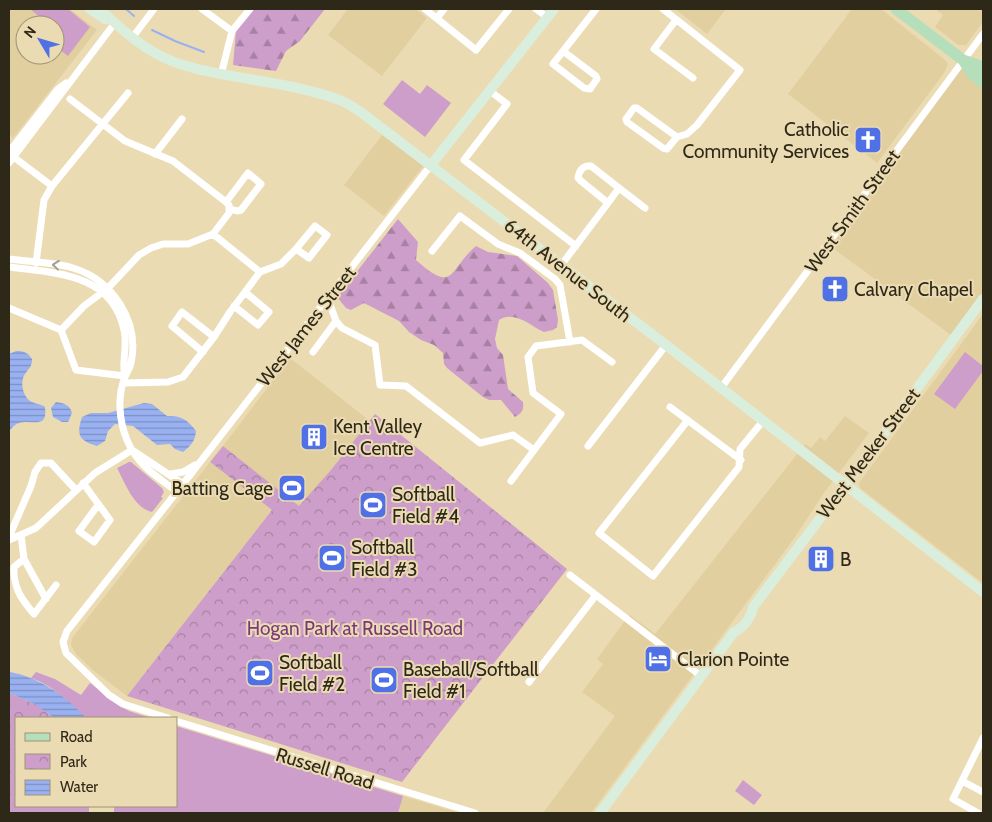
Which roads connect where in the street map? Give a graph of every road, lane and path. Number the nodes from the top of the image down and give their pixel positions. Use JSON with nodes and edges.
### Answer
{"nodes":[{"id":1,"x":90,"y":9,"type":"edge"},
{"id":2,"x":100,"y":9,"type":"edge"},
{"id":3,"x":154,"y":9,"type":"edge"},
{"id":4,"x":202,"y":9,"type":"edge"},
{"id":5,"x":250,"y":9,"type":"edge"},
{"id":6,"x":424,"y":9,"type":"edge"},
{"id":7,"x":444,"y":9,"type":"edge"},
{"id":8,"x":509,"y":9,"type":"edge"},
{"id":9,"x":536,"y":9,"type":"edge"},
{"id":10,"x":596,"y":9,"type":"edge"},
{"id":11,"x":663,"y":9,"type":"edge"},
{"id":12,"x":896,"y":9,"type":"edge"},
{"id":13,"x":550,"y":12,"type":"edge"},
{"id":14,"x":437,"y":18,"type":"junction"},
{"id":15,"x":676,"y":20,"type":"junction"},
{"id":16,"x":114,"y":24,"type":"junction"},
{"id":17,"x":232,"y":31,"type":"junction"},
{"id":18,"x":983,"y":34,"type":"edge"},
{"id":19,"x":132,"y":38,"type":"junction"},
{"id":20,"x":563,"y":51,"type":"junction"},
{"id":21,"x":963,"y":60,"type":"junction"},
{"id":22,"x":983,"y":69,"type":"edge"},
{"id":23,"x":222,"y":75,"type":"junction"},
{"id":24,"x":693,"y":78,"type":"dead end"},
{"id":25,"x":983,"y":83,"type":"edge"},
{"id":26,"x":490,"y":91,"type":"junction"},
{"id":27,"x":128,"y":93,"type":"dead end"},
{"id":28,"x":70,"y":99,"type":"dead end"},
{"id":29,"x":182,"y":119,"type":"dead end"},
{"id":30,"x":103,"y":124,"type":"junction"},
{"id":31,"x":677,"y":137,"type":"junction"},
{"id":32,"x":155,"y":154,"type":"junction"},
{"id":33,"x":10,"y":156,"type":"edge"},
{"id":34,"x":431,"y":165,"type":"junction"},
{"id":35,"x":52,"y":186,"type":"junction"},
{"id":36,"x":619,"y":188,"type":"junction"},
{"id":37,"x":608,"y":203,"type":"junction"},
{"id":38,"x":228,"y":206,"type":"junction"},
{"id":39,"x":645,"y":208,"type":"dead end"},
{"id":40,"x":213,"y":234,"type":"junction"},
{"id":41,"x":530,"y":240,"type":"junction"},
{"id":42,"x":576,"y":246,"type":"junction"},
{"id":43,"x":296,"y":249,"type":"junction"},
{"id":44,"x":432,"y":251,"type":"dead end"},
{"id":45,"x":520,"y":253,"type":"junction"},
{"id":46,"x":9,"y":259,"type":"edge"},
{"id":47,"x":36,"y":263,"type":"junction"},
{"id":48,"x":562,"y":264,"type":"junction"},
{"id":49,"x":9,"y":267,"type":"edge"},
{"id":50,"x":260,"y":272,"type":"junction"},
{"id":51,"x":105,"y":290,"type":"junction"},
{"id":52,"x":245,"y":292,"type":"junction"},
{"id":53,"x":328,"y":299,"type":"junction"},
{"id":54,"x":983,"y":299,"type":"edge"},
{"id":55,"x":234,"y":306,"type":"junction"},
{"id":56,"x":9,"y":308,"type":"edge"},
{"id":57,"x":336,"y":321,"type":"junction"},
{"id":58,"x":61,"y":330,"type":"junction"},
{"id":59,"x":214,"y":337,"type":"junction"},
{"id":60,"x":570,"y":342,"type":"junction"},
{"id":61,"x":666,"y":345,"type":"junction"},
{"id":62,"x":204,"y":352,"type":"junction"},
{"id":63,"x":312,"y":352,"type":"dead end"},
{"id":64,"x":612,"y":362,"type":"dead end"},
{"id":65,"x":124,"y":380,"type":"junction"},
{"id":66,"x":721,"y":388,"type":"junction"},
{"id":67,"x":670,"y":407,"type":"dead end"},
{"id":68,"x":688,"y":420,"type":"junction"},
{"id":69,"x":763,"y":421,"type":"junction"},
{"id":70,"x":588,"y":446,"type":"dead end"},
{"id":71,"x":132,"y":450,"type":"junction"},
{"id":72,"x":534,"y":450,"type":"junction"},
{"id":73,"x":202,"y":460,"type":"junction"},
{"id":74,"x":741,"y":460,"type":"junction"},
{"id":75,"x":170,"y":474,"type":"junction"},
{"id":76,"x":511,"y":481,"type":"dead end"},
{"id":77,"x":83,"y":483,"type":"junction"},
{"id":78,"x":183,"y":484,"type":"junction"},
{"id":79,"x":844,"y":486,"type":"junction"},
{"id":80,"x":76,"y":490,"type":"junction"},
{"id":81,"x":176,"y":492,"type":"junction"},
{"id":82,"x":98,"y":505,"type":"junction"},
{"id":83,"x":21,"y":535,"type":"junction"},
{"id":84,"x":9,"y":538,"type":"edge"},
{"id":85,"x":24,"y":559,"type":"junction"},
{"id":86,"x":570,"y":575,"type":"dead end"},
{"id":87,"x":56,"y":585,"type":"dead end"},
{"id":88,"x":983,"y":592,"type":"edge"},
{"id":89,"x":596,"y":595,"type":"junction"},
{"id":90,"x":46,"y":598,"type":"junction"},
{"id":91,"x":701,"y":676,"type":"junction"},
{"id":92,"x":529,"y":682,"type":"dead end"},
{"id":93,"x":165,"y":717,"type":"edge"},
{"id":94,"x":178,"y":722,"type":"edge"},
{"id":95,"x":983,"y":738,"type":"edge"},
{"id":96,"x":962,"y":781,"type":"junction"},
{"id":97,"x":983,"y":792,"type":"edge"},
{"id":98,"x":475,"y":813,"type":"edge"},
{"id":99,"x":600,"y":813,"type":"edge"},
{"id":100,"x":978,"y":813,"type":"edge"}],
"edges":[{"from":1,"to":16,"type":"street","name":"64th Avenue South"},
{"from":2,"to":16,"type":"street","name":"64th Avenue South"},
{"from":3,"to":19,"type":"street"},
{"from":4,"to":17,"type":"street"},
{"from":5,"to":17,"type":"street"},
{"from":6,"to":14,"type":"street"},
{"from":7,"to":14,"type":"street"},
{"from":8,"to":14,"type":"street"},
{"from":9,"to":13,"type":"street"},
{"from":10,"to":20,"type":"street"},
{"from":11,"to":15,"type":"street"},
{"from":12,"to":21,"type":"main road"},
{"from":13,"to":26,"type":"street","name":"West James Street"},
{"from":15,"to":24,"type":"street"},
{"from":15,"to":31,"type":"street"},
{"from":16,"to":19,"type":"street","name":"64th Avenue South"},
{"from":16,"to":33,"type":"street"},
{"from":17,"to":23,"type":"street"},
{"from":18,"to":21,"type":"street","name":"West Smith Street"},
{"from":19,"to":23,"type":"street","name":"64th Avenue South"},
{"from":20,"to":20,"type":"street"},
{"from":21,"to":22,"type":"main road"},
{"from":21,"to":25,"type":"main road"},
{"from":21,"to":66,"type":"street","name":"West Smith Street"},
{"from":23,"to":34,"type":"street","name":"64th Avenue South"},
{"from":26,"to":34,"type":"street","name":"West James Street"},
{"from":26,"to":42,"type":"street"},
{"from":27,"to":30,"type":"street"},
{"from":28,"to":30,"type":"street"},
{"from":29,"to":32,"type":"street"},
{"from":30,"to":32,"type":"street"},
{"from":30,"to":35,"type":"street"},
{"from":31,"to":31,"type":"street"},
{"from":32,"to":38,"type":"street"},
{"from":33,"to":35,"type":"street"},
{"from":34,"to":41,"type":"street","name":"64th Avenue South"},
{"from":34,"to":53,"type":"street","name":"West James Street"},
{"from":35,"to":47,"type":"street"},
{"from":36,"to":37,"type":"street"},
{"from":36,"to":37,"type":"street"},
{"from":36,"to":39,"type":"street"},
{"from":37,"to":42,"type":"street"},
{"from":38,"to":38,"type":"street"},
{"from":38,"to":40,"type":"street"},
{"from":40,"to":50,"type":"street"},
{"from":40,"to":51,"type":"street"},
{"from":41,"to":45,"type":"street"},
{"from":41,"to":48,"type":"street","name":"64th Avenue South"},
{"from":42,"to":48,"type":"street"},
{"from":43,"to":43,"type":"street"},
{"from":43,"to":50,"type":"street"},
{"from":44,"to":45,"type":"street"},
{"from":45,"to":60,"type":"street"},
{"from":46,"to":47,"type":"street"},
{"from":51,"to":47,"type":"street","one_way":true},
{"from":48,"to":61,"type":"street","name":"64th Avenue South"},
{"from":49,"to":51,"type":"street"},
{"from":50,"to":52,"type":"street"},
{"from":51,"to":58,"type":"street"},
{"from":51,"to":65,"type":"street"},
{"from":52,"to":55,"type":"street"},
{"from":52,"to":55,"type":"street"},
{"from":53,"to":57,"type":"street"},
{"from":53,"to":73,"type":"street","name":"West James Street"},
{"from":54,"to":79,"type":"street","name":"West Meeker Street"},
{"from":55,"to":59,"type":"street"},
{"from":56,"to":58,"type":"street"},
{"from":57,"to":63,"type":"street"},
{"from":57,"to":72,"type":"street"},
{"from":58,"to":65,"type":"street"},
{"from":59,"to":62,"type":"street"},
{"from":59,"to":62,"type":"street"},
{"from":60,"to":64,"type":"street"},
{"from":60,"to":72,"type":"street"},
{"from":61,"to":66,"type":"street","name":"64th Avenue South"},
{"from":61,"to":70,"type":"street"},
{"from":62,"to":65,"type":"street"},
{"from":65,"to":71,"type":"street"},
{"from":66,"to":69,"type":"street","name":"64th Avenue South"},
{"from":67,"to":68,"type":"street"},
{"from":68,"to":74,"type":"street"},
{"from":68,"to":74,"type":"street"},
{"from":69,"to":74,"type":"street"},
{"from":69,"to":79,"type":"street","name":"64th Avenue South"},
{"from":71,"to":75,"type":"street"},
{"from":71,"to":77,"type":"street"},
{"from":71,"to":81,"type":"street"},
{"from":72,"to":76,"type":"street"},
{"from":73,"to":75,"type":"street"},
{"from":73,"to":78,"type":"street","name":"West James Street"},
{"from":75,"to":78,"type":"street"},
{"from":77,"to":80,"type":"street"},
{"from":77,"to":82,"type":"street"},
{"from":78,"to":81,"type":"street","name":"West James Street"},
{"from":79,"to":88,"type":"street","name":"64th Avenue South"},
{"from":79,"to":91,"type":"street","name":"West Meeker Street"},
{"from":80,"to":83,"type":"street"},
{"from":80,"to":84,"type":"street"},
{"from":81,"to":93,"type":"street","name":"West James Street"},
{"from":82,"to":82,"type":"street"},
{"from":83,"to":84,"type":"street"},
{"from":83,"to":85,"type":"street"},
{"from":85,"to":90,"type":"street"},
{"from":85,"to":90,"type":"street"},
{"from":86,"to":89,"type":"street"},
{"from":87,"to":90,"type":"street"},
{"from":89,"to":91,"type":"street"},
{"from":89,"to":92,"type":"street"},
{"from":91,"to":99,"type":"street","name":"West Meeker Street"},
{"from":94,"to":98,"type":"street","name":"Russell Road"},
{"from":95,"to":96,"type":"street"},
{"from":96,"to":97,"type":"street"},
{"from":96,"to":100,"type":"street"}]}
